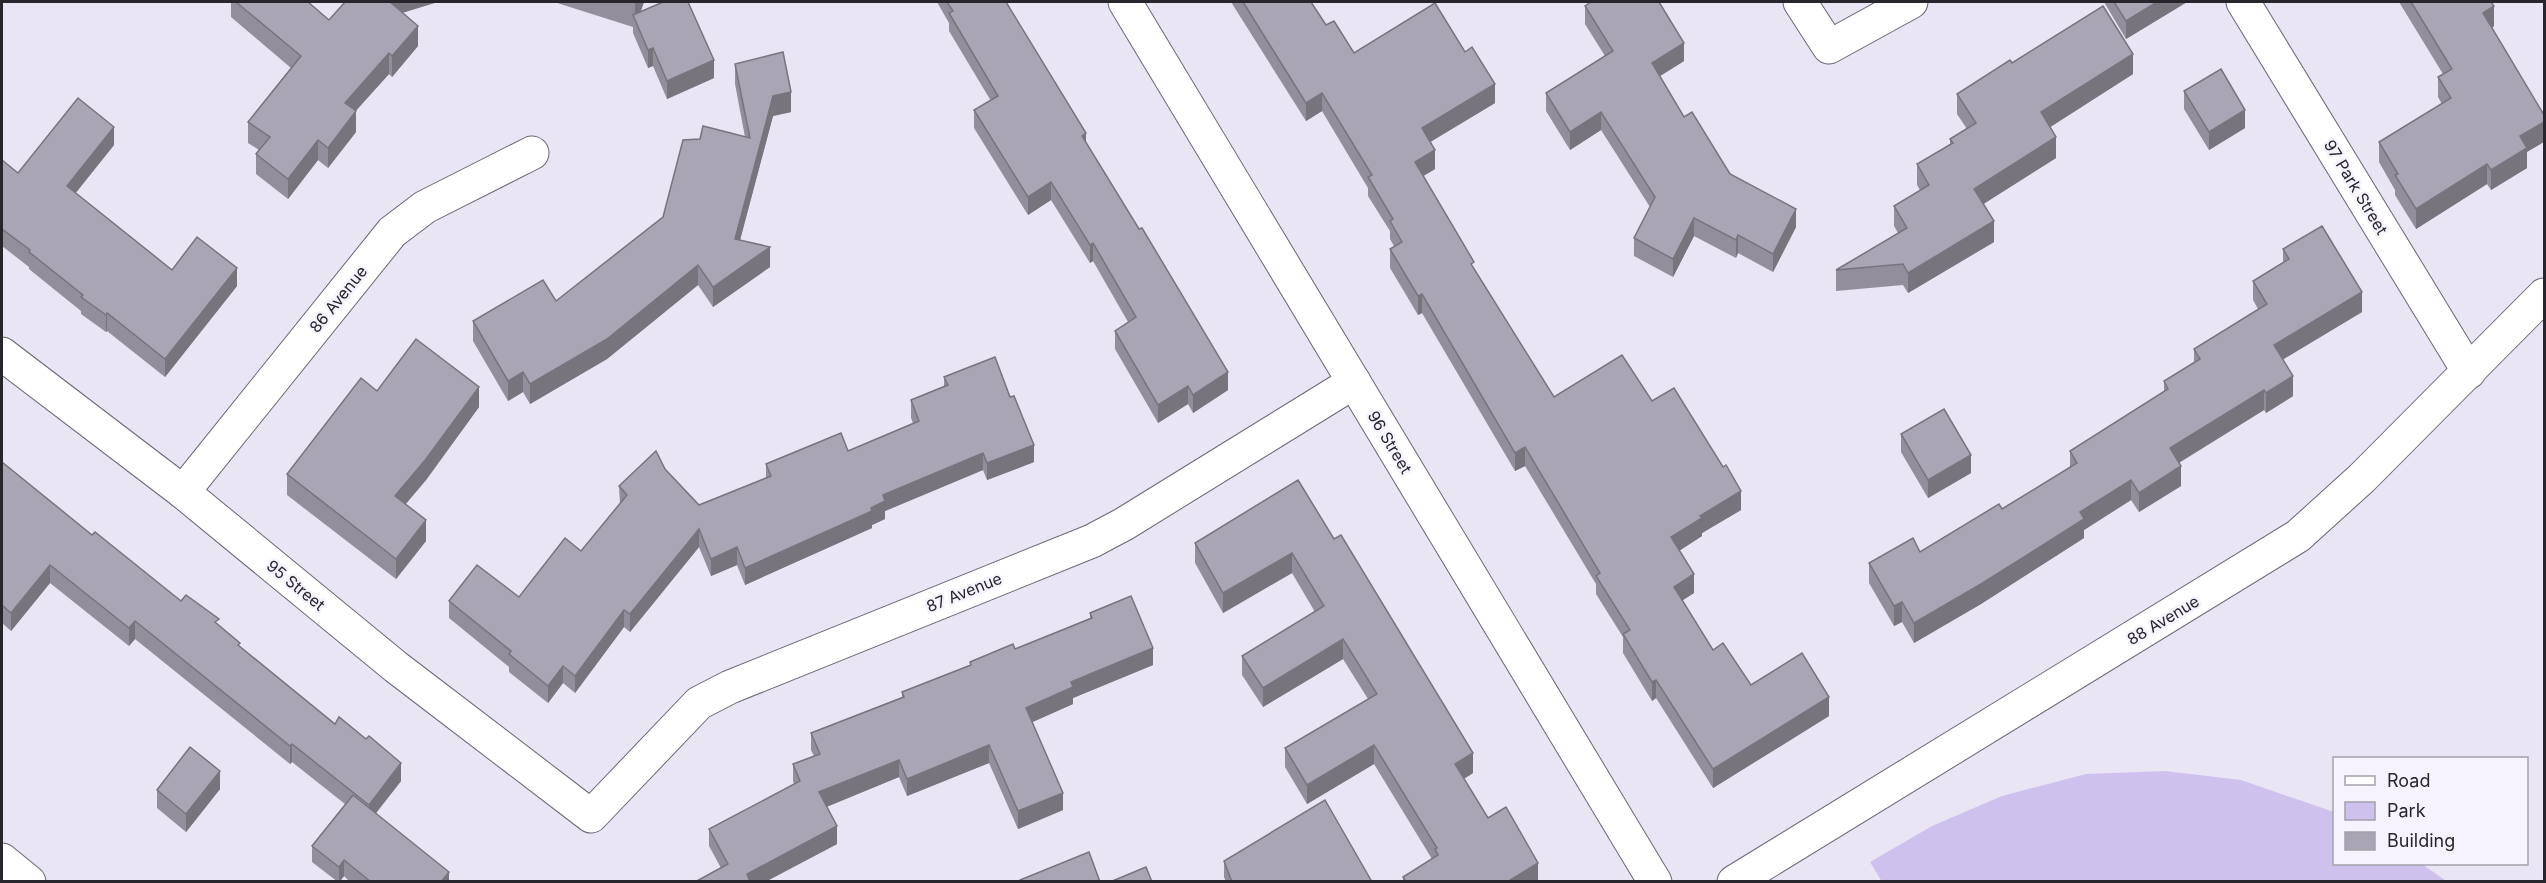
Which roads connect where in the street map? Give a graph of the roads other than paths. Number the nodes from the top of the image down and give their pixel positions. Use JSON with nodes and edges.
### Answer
{"nodes":[{"id":1,"x":1125,"y":2,"type":"edge"},
{"id":2,"x":1800,"y":2,"type":"edge"},
{"id":3,"x":1911,"y":2,"type":"edge"},
{"id":4,"x":2243,"y":2,"type":"edge"},
{"id":5,"x":532,"y":153,"type":"dead end"},
{"id":6,"x":2544,"y":295,"type":"edge"},
{"id":7,"x":2,"y":354,"type":"edge"},
{"id":8,"x":2469,"y":372,"type":"junction"},
{"id":9,"x":1354,"y":382,"type":"junction"},
{"id":10,"x":183,"y":492,"type":"junction"},
{"id":11,"x":591,"y":816,"type":"joint"},
{"id":12,"x":2,"y":860,"type":"edge"},
{"id":13,"x":29,"y":882,"type":"edge"},
{"id":14,"x":1655,"y":882,"type":"edge"},
{"id":15,"x":1734,"y":882,"type":"edge"}],
"edges":[{"from":1,"to":9,"type":"street","name":"96 Street"},
{"from":2,"to":3,"type":"street"},
{"from":4,"to":8,"type":"street","name":"97 Park Street"},
{"from":5,"to":10,"type":"street","name":"86 Avenue"},
{"from":6,"to":8,"type":"street","name":"88 Avenue"},
{"from":7,"to":10,"type":"street","name":"95 Street"},
{"from":8,"to":15,"type":"street","name":"88 Avenue"},
{"from":9,"to":11,"type":"street","name":"87 Avenue"},
{"from":9,"to":14,"type":"street","name":"96 Street"},
{"from":10,"to":11,"type":"street","name":"95 Street"},
{"from":12,"to":13,"type":"street"}]}
